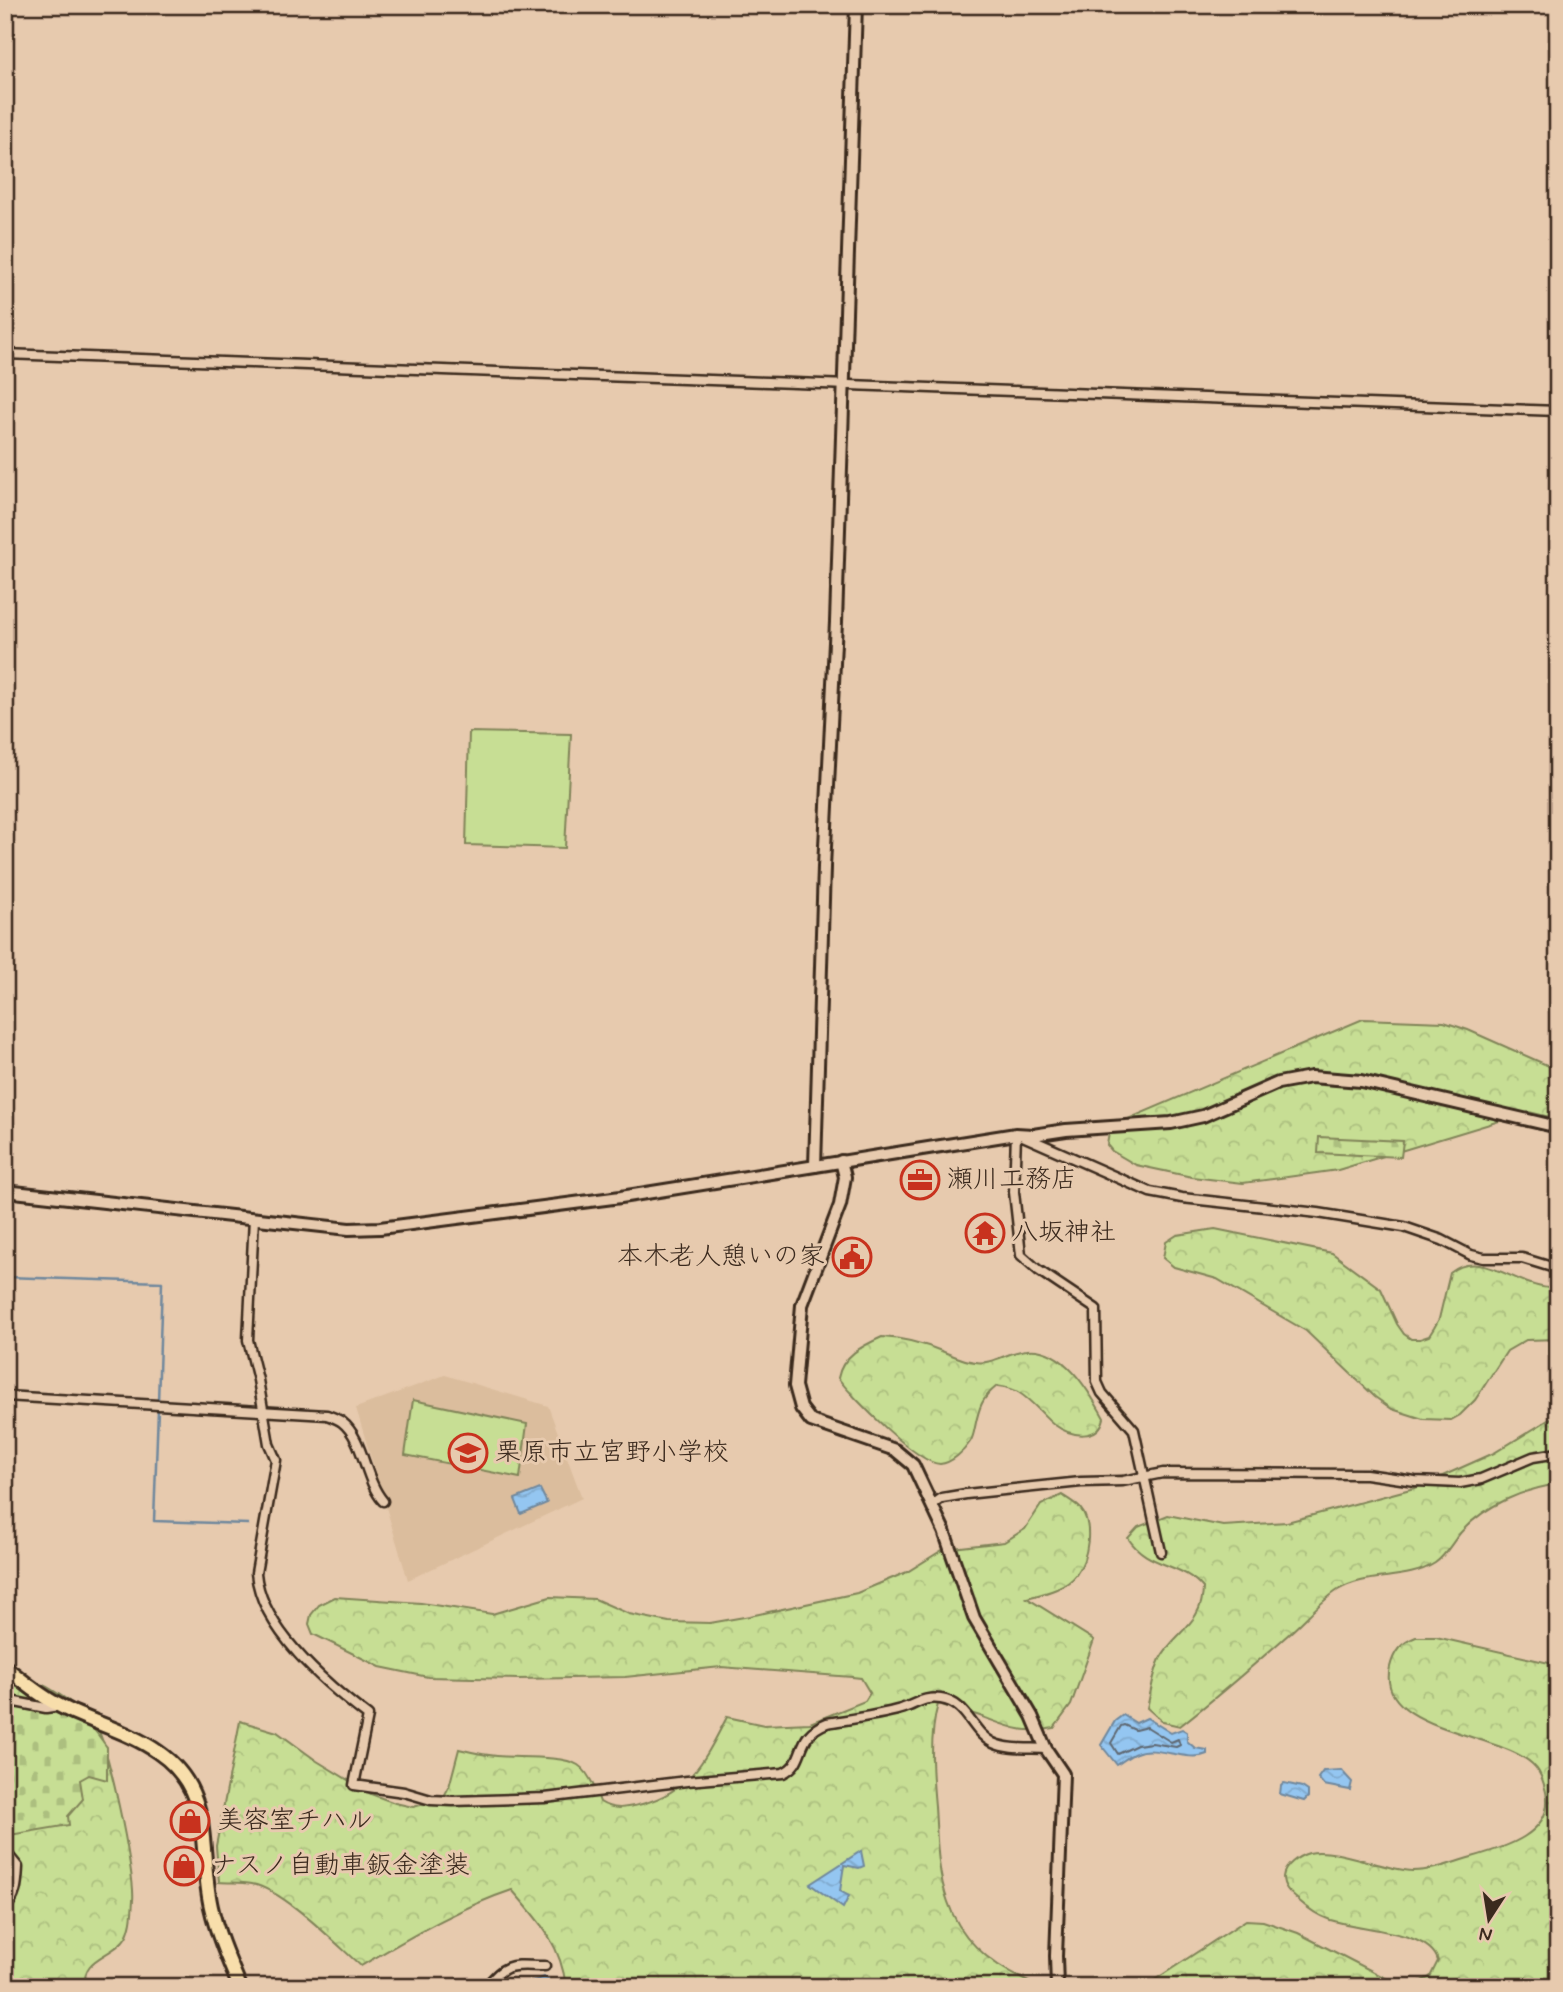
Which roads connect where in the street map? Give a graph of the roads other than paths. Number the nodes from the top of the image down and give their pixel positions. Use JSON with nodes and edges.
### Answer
{"nodes":[{"id":1,"x":856,"y":5,"type":"edge"},
{"id":2,"x":5,"y":354,"type":"edge"},
{"id":3,"x":843,"y":384,"type":"junction"},
{"id":4,"x":1558,"y":411,"type":"edge"},
{"id":5,"x":1558,"y":1128,"type":"edge"},
{"id":6,"x":1019,"y":1135,"type":"junction"},
{"id":7,"x":841,"y":1161,"type":"junction"},
{"id":8,"x":815,"y":1166,"type":"junction"},
{"id":9,"x":5,"y":1191,"type":"edge"},
{"id":10,"x":254,"y":1218,"type":"junction"},
{"id":11,"x":1558,"y":1269,"type":"edge"},
{"id":12,"x":5,"y":1396,"type":"edge"},
{"id":13,"x":264,"y":1410,"type":"junction"},
{"id":14,"x":1558,"y":1453,"type":"edge"},
{"id":15,"x":1146,"y":1476,"type":"junction"},
{"id":16,"x":383,"y":1501,"type":"dead end"},
{"id":17,"x":932,"y":1505,"type":"junction"},
{"id":18,"x":1161,"y":1552,"type":"dead end"},
{"id":19,"x":5,"y":1667,"type":"edge"},
{"id":20,"x":5,"y":1700,"type":"edge"},
{"id":21,"x":60,"y":1706,"type":"junction"},
{"id":22,"x":1046,"y":1749,"type":"junction"},
{"id":23,"x":5,"y":1851,"type":"edge"},
{"id":24,"x":5,"y":1908,"type":"edge"},
{"id":25,"x":545,"y":1966,"type":"dead end"},
{"id":26,"x":240,"y":1987,"type":"edge"},
{"id":27,"x":486,"y":1987,"type":"edge"},
{"id":28,"x":1057,"y":1987,"type":"edge"}],
"edges":[{"from":1,"to":3,"type":"street"},
{"from":2,"to":3,"type":"street"},
{"from":3,"to":4,"type":"street"},
{"from":3,"to":8,"type":"street"},
{"from":5,"to":6,"type":"street"},
{"from":6,"to":7,"type":"street"},
{"from":6,"to":11,"type":"street"},
{"from":6,"to":15,"type":"street"},
{"from":7,"to":8,"type":"street"},
{"from":7,"to":17,"type":"street"},
{"from":8,"to":10,"type":"street"},
{"from":9,"to":10,"type":"street"},
{"from":10,"to":13,"type":"street"},
{"from":12,"to":13,"type":"street"},
{"from":13,"to":16,"type":"street"},
{"from":13,"to":22,"type":"street"},
{"from":14,"to":15,"type":"street"},
{"from":15,"to":17,"type":"street"},
{"from":15,"to":18,"type":"street"},
{"from":17,"to":22,"type":"street"},
{"from":19,"to":21,"type":"main road"},
{"from":20,"to":21,"type":"street"},
{"from":21,"to":26,"type":"main road"},
{"from":22,"to":28,"type":"street"},
{"from":23,"to":24,"type":"street"},
{"from":25,"to":27,"type":"street"}]}
